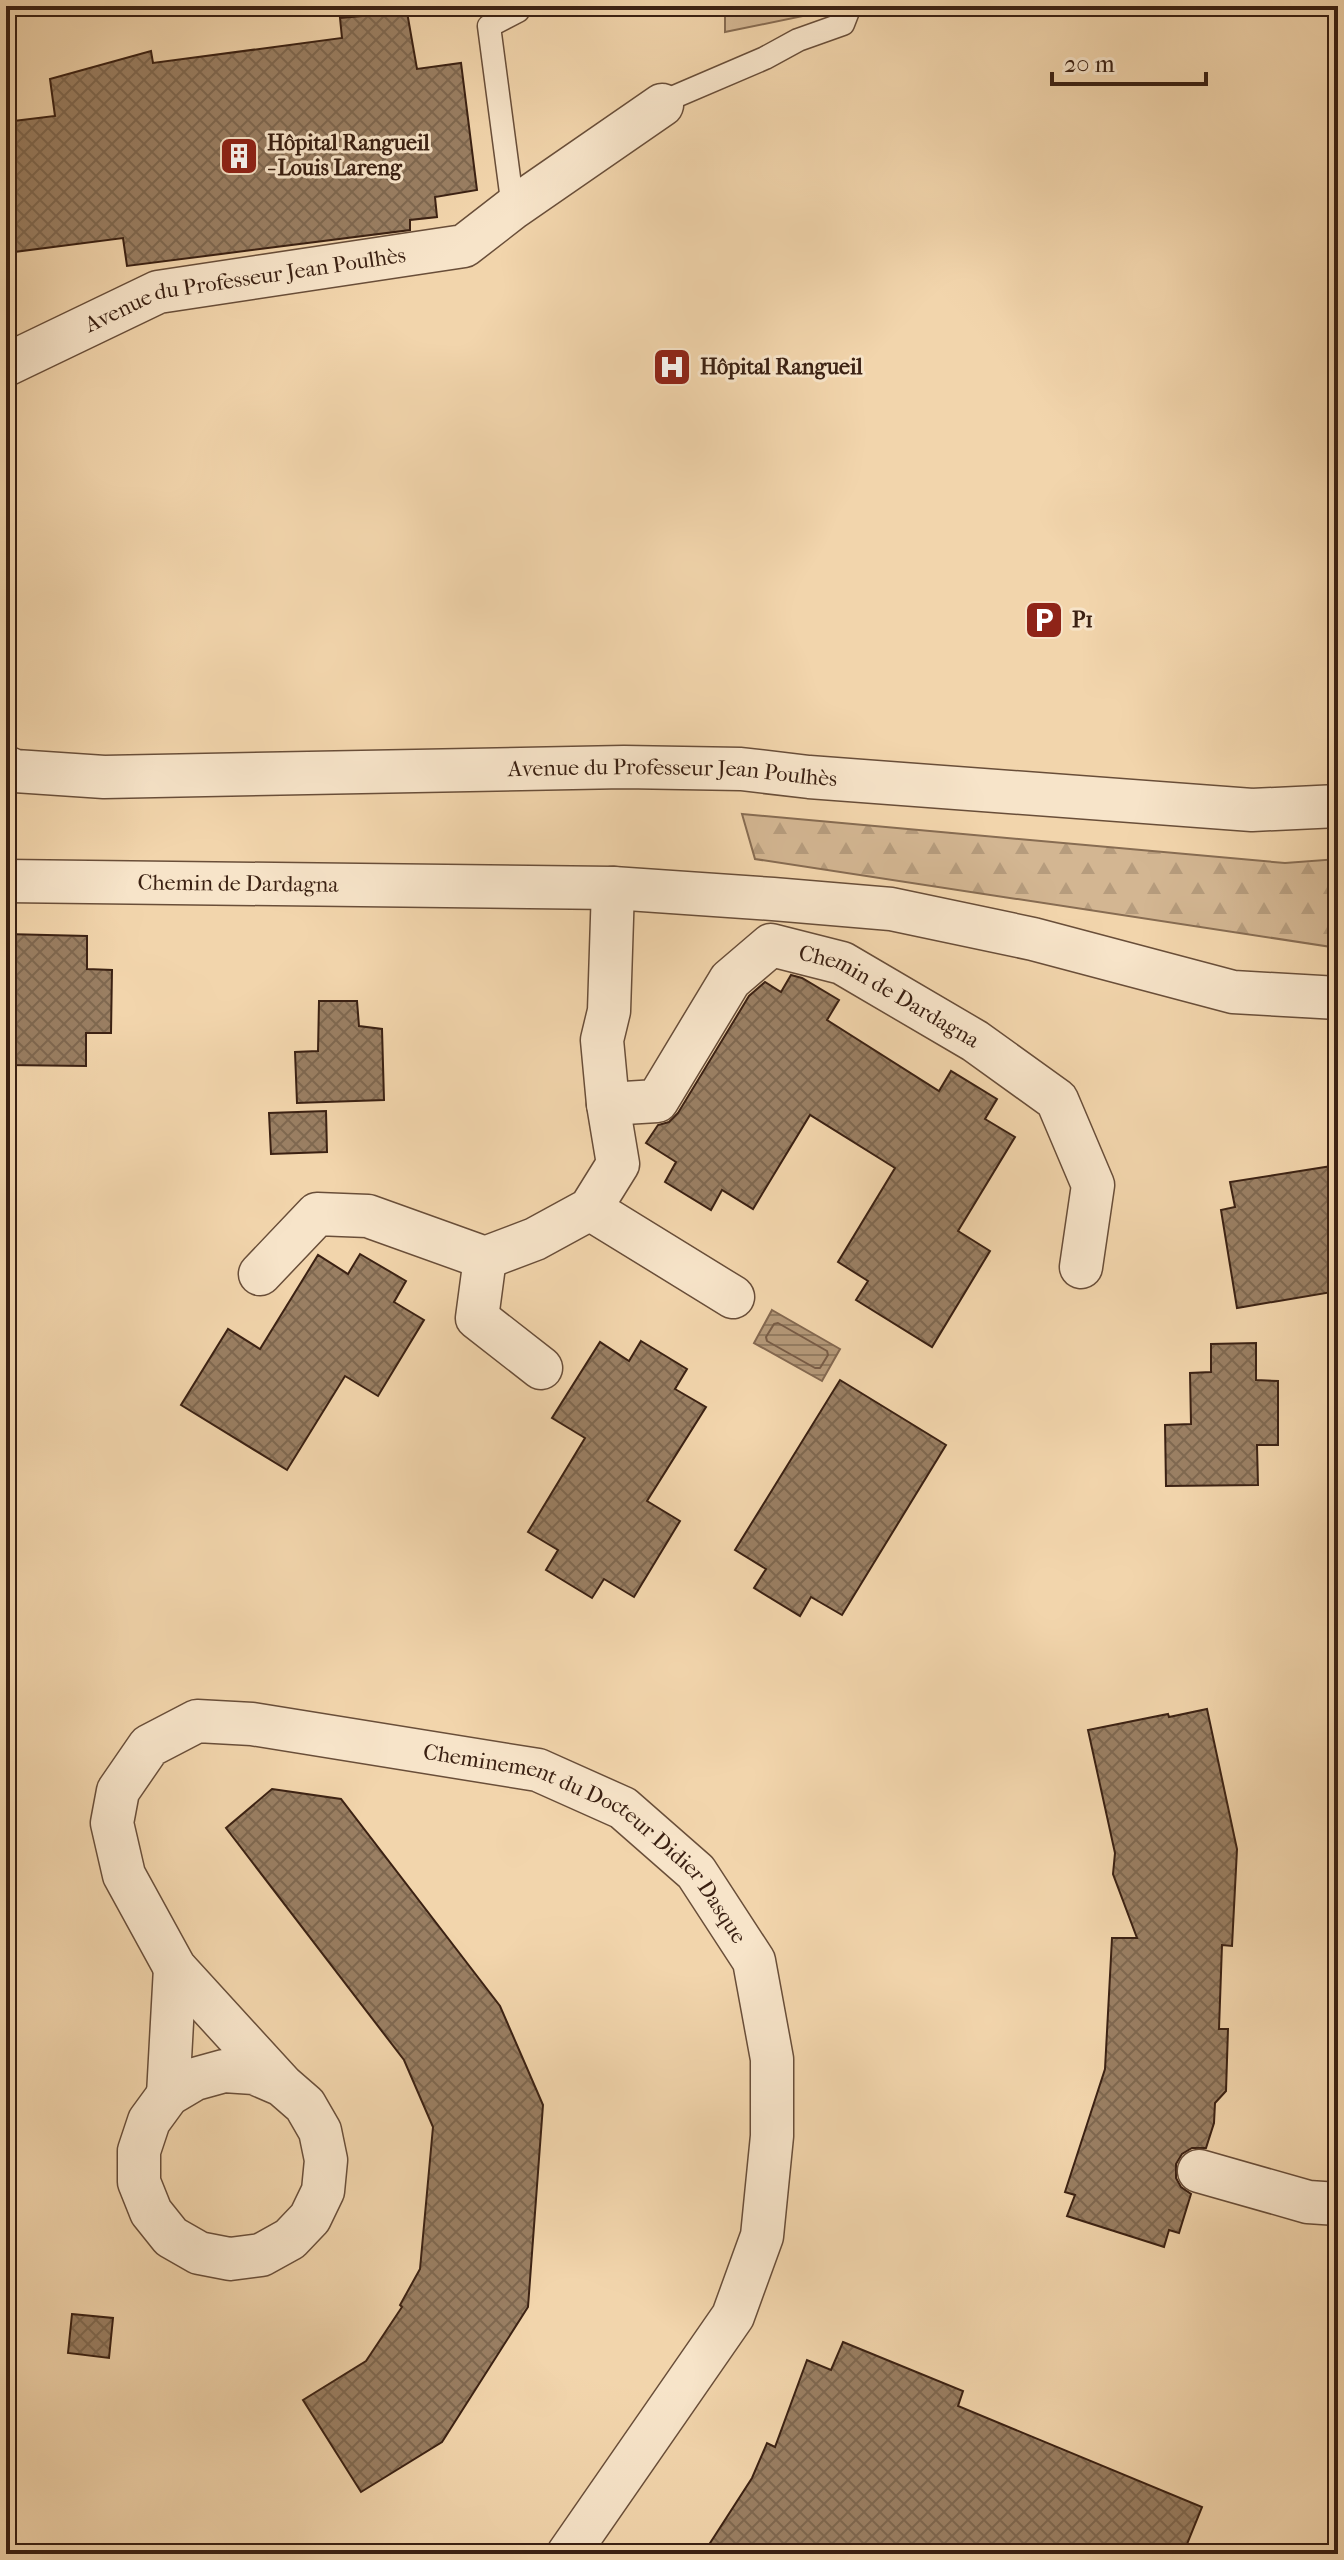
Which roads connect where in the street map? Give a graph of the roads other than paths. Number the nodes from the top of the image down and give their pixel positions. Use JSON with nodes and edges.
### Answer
{"nodes":[{"id":1,"x":850,"y":6,"type":"edge"},
{"id":2,"x":518,"y":11,"type":"dead end"},
{"id":3,"x":662,"y":105,"type":"joint"},
{"id":4,"x":513,"y":208,"type":"junction"},
{"id":5,"x":6,"y":365,"type":"edge"},
{"id":6,"x":6,"y":767,"type":"edge"},
{"id":7,"x":1338,"y":806,"type":"edge"},
{"id":8,"x":6,"y":881,"type":"edge"},
{"id":9,"x":613,"y":888,"type":"junction"},
{"id":10,"x":1338,"y":998,"type":"edge"},
{"id":11,"x":608,"y":1104,"type":"junction"},
{"id":12,"x":590,"y":1209,"type":"junction"},
{"id":13,"x":485,"y":1258,"type":"junction"},
{"id":14,"x":1081,"y":1267,"type":"dead end"},
{"id":15,"x":260,"y":1274,"type":"dead end"},
{"id":16,"x":733,"y":1297,"type":"dead end"},
{"id":17,"x":541,"y":1368,"type":"dead end"},
{"id":18,"x":175,"y":1968,"type":"junction"},
{"id":19,"x":282,"y":2085,"type":"junction"},
{"id":20,"x":168,"y":2095,"type":"junction"},
{"id":21,"x":1199,"y":2171,"type":"dead end"},
{"id":22,"x":1338,"y":2204,"type":"edge"},
{"id":23,"x":568,"y":2554,"type":"edge"}],
"edges":[{"from":1,"to":3,"type":"lane","name":"Avenue du Professeur Jean Poulhès"},
{"from":2,"to":4,"type":"lane"},
{"from":3,"to":4,"type":"street","name":"Avenue du Professeur Jean Poulhès"},
{"from":4,"to":5,"type":"street","name":"Avenue du Professeur Jean Poulhès"},
{"from":6,"to":7,"type":"street","name":"Avenue du Professeur Jean Poulhès"},
{"from":8,"to":9,"type":"street","name":"Chemin de Dardagna"},
{"from":9,"to":10,"type":"street","name":"Chemin de Dardagna"},
{"from":9,"to":11,"type":"street"},
{"from":11,"to":12,"type":"street"},
{"from":11,"to":14,"type":"street","name":"Chemin de Dardagna"},
{"from":12,"to":13,"type":"street"},
{"from":12,"to":16,"type":"street"},
{"from":13,"to":15,"type":"street"},
{"from":13,"to":17,"type":"street"},
{"from":18,"to":19,"type":"street","name":"Cheminement du Docteur Didier Dasque"},
{"from":18,"to":20,"type":"street","name":"Cheminement du Docteur Didier Dasque"},
{"from":18,"to":23,"type":"street","name":"Cheminement du Docteur Didier Dasque"},
{"from":19,"to":20,"type":"street","name":"Cheminement du Docteur Didier Dasque"},
{"from":19,"to":20,"type":"street","name":"Cheminement du Docteur Didier Dasque"},
{"from":21,"to":22,"type":"street"}]}
